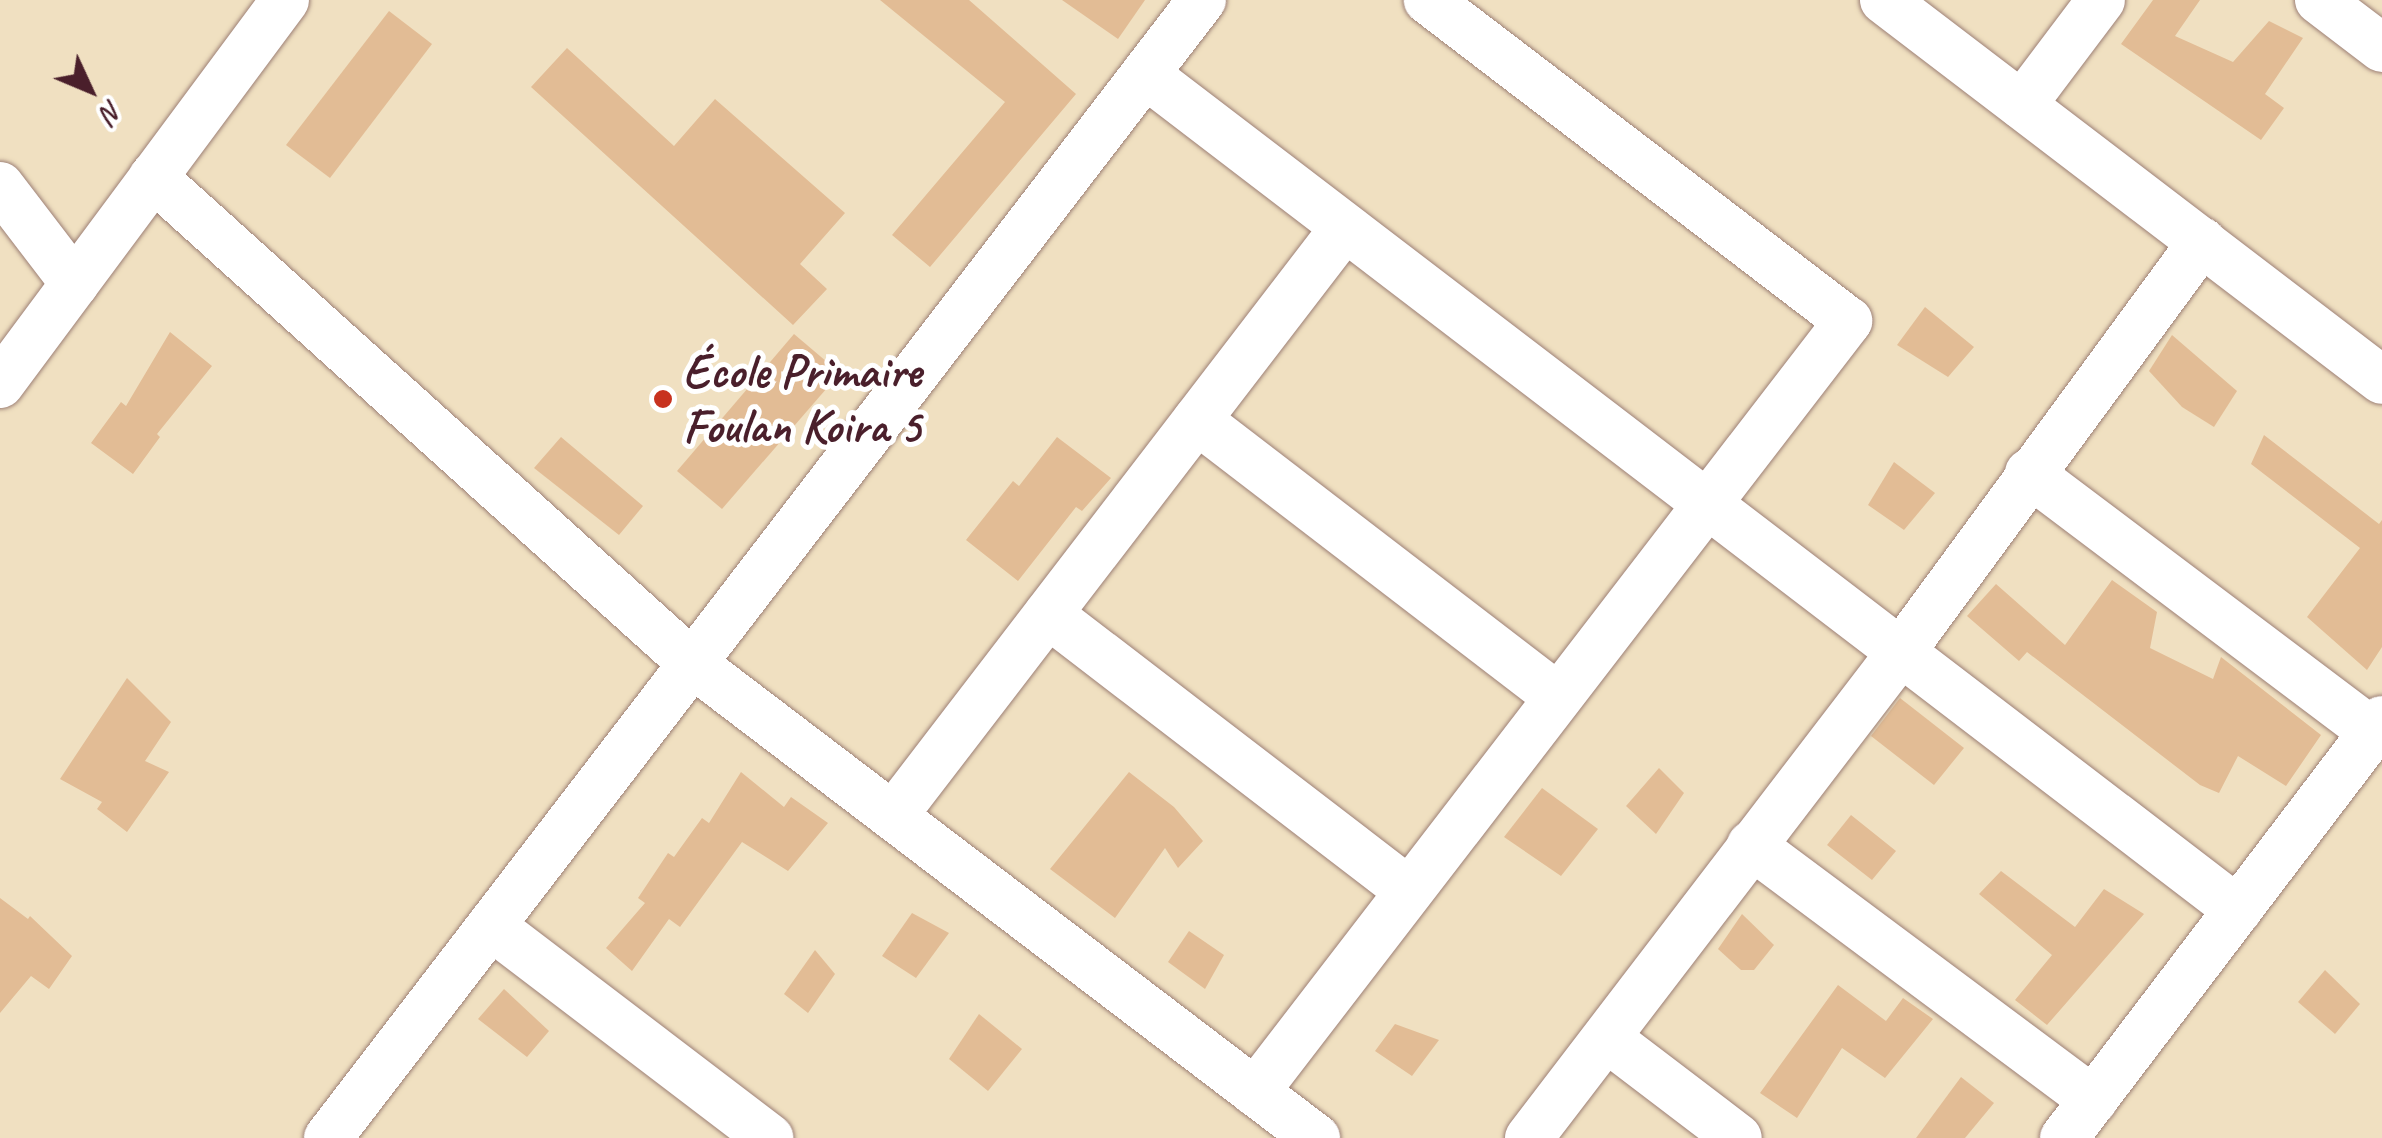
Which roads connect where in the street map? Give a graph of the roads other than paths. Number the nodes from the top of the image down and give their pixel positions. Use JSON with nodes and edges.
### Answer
{"nodes":[{"id":1,"x":285,"y":0,"type":"edge"},
{"id":2,"x":1202,"y":0,"type":"edge"},
{"id":3,"x":1428,"y":0,"type":"edge"},
{"id":4,"x":1884,"y":0,"type":"edge"},
{"id":5,"x":2101,"y":0,"type":"edge"},
{"id":6,"x":2320,"y":0,"type":"edge"},
{"id":7,"x":2378,"y":36,"type":"edge"},
{"id":8,"x":1145,"y":74,"type":"junction"},
{"id":9,"x":2022,"y":105,"type":"junction"},
{"id":10,"x":154,"y":177,"type":"junction"},
{"id":11,"x":0,"y":186,"type":"edge"},
{"id":12,"x":1345,"y":227,"type":"junction"},
{"id":13,"x":2202,"y":242,"type":"junction"},
{"id":14,"x":74,"y":284,"type":"junction"},
{"id":15,"x":2382,"y":380,"type":"edge"},
{"id":16,"x":0,"y":384,"type":"edge"},
{"id":17,"x":1197,"y":420,"type":"junction"},
{"id":18,"x":2029,"y":472,"type":"junction"},
{"id":19,"x":1707,"y":504,"type":"junction"},
{"id":20,"x":1048,"y":614,"type":"junction"},
{"id":21,"x":1900,"y":652,"type":"junction"},
{"id":22,"x":693,"y":664,"type":"junction"},
{"id":23,"x":1558,"y":698,"type":"junction"},
{"id":24,"x":2378,"y":726,"type":"edge"},
{"id":25,"x":893,"y":816,"type":"junction"},
{"id":26,"x":1751,"y":846,"type":"junction"},
{"id":27,"x":1409,"y":891,"type":"junction"},
{"id":28,"x":2238,"y":910,"type":"junction"},
{"id":29,"x":491,"y":926,"type":"junction"},
{"id":30,"x":1608,"y":1039,"type":"junction"},
{"id":31,"x":1255,"y":1092,"type":"junction"},
{"id":32,"x":2093,"y":1100,"type":"junction"},
{"id":33,"x":333,"y":1136,"type":"edge"},
{"id":34,"x":770,"y":1138,"type":"edge"},
{"id":35,"x":1316,"y":1138,"type":"edge"},
{"id":36,"x":1529,"y":1138,"type":"edge"},
{"id":37,"x":1738,"y":1138,"type":"edge"},
{"id":38,"x":2064,"y":1138,"type":"edge"}],
"edges":[{"from":1,"to":10,"type":"street"},
{"from":2,"to":8,"type":"street"},
{"from":3,"to":19,"type":"street"},
{"from":4,"to":9,"type":"street"},
{"from":5,"to":9,"type":"street"},
{"from":6,"to":7,"type":"street"},
{"from":8,"to":12,"type":"street"},
{"from":8,"to":22,"type":"street"},
{"from":9,"to":13,"type":"street"},
{"from":10,"to":14,"type":"street"},
{"from":10,"to":22,"type":"street"},
{"from":11,"to":14,"type":"street"},
{"from":12,"to":17,"type":"street"},
{"from":12,"to":19,"type":"street"},
{"from":13,"to":15,"type":"street"},
{"from":13,"to":18,"type":"street"},
{"from":14,"to":16,"type":"street"},
{"from":17,"to":20,"type":"street"},
{"from":17,"to":23,"type":"street"},
{"from":18,"to":21,"type":"street"},
{"from":18,"to":24,"type":"street"},
{"from":19,"to":21,"type":"street"},
{"from":19,"to":23,"type":"street"},
{"from":20,"to":25,"type":"street"},
{"from":20,"to":27,"type":"street"},
{"from":21,"to":26,"type":"street"},
{"from":21,"to":28,"type":"street"},
{"from":22,"to":25,"type":"street"},
{"from":22,"to":29,"type":"street"},
{"from":23,"to":27,"type":"street"},
{"from":24,"to":28,"type":"street"},
{"from":25,"to":31,"type":"street"},
{"from":26,"to":30,"type":"street"},
{"from":26,"to":32,"type":"street"},
{"from":27,"to":31,"type":"street"},
{"from":28,"to":32,"type":"street"},
{"from":29,"to":33,"type":"street"},
{"from":29,"to":34,"type":"street"},
{"from":30,"to":36,"type":"street"},
{"from":30,"to":37,"type":"street"},
{"from":31,"to":35,"type":"street"},
{"from":32,"to":38,"type":"street"}]}
